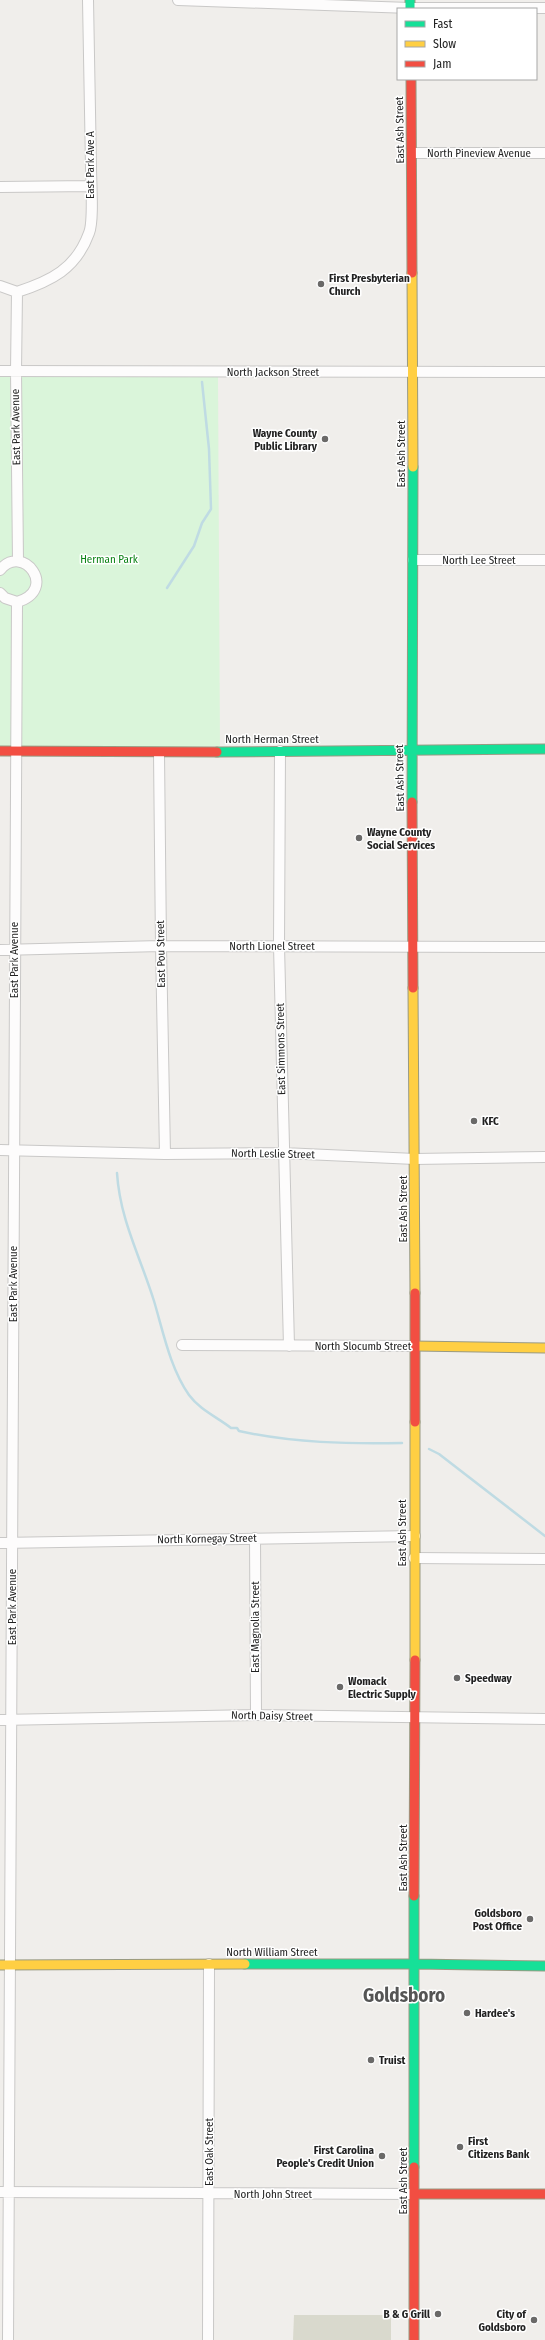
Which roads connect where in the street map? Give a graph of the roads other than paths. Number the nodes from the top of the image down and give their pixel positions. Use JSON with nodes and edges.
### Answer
{"nodes":[{"id":1,"x":88,"y":0,"type":"edge"},
{"id":2,"x":178,"y":0,"type":"edge"},
{"id":3,"x":236,"y":1,"type":"edge"},
{"id":4,"x":410,"y":6,"type":"edge"},
{"id":5,"x":545,"y":8,"type":"edge"},
{"id":6,"x":411,"y":80,"type":"edge"},
{"id":7,"x":412,"y":153,"type":"junction"},
{"id":8,"x":545,"y":153,"type":"edge"},
{"id":9,"x":91,"y":186,"type":"junction"},
{"id":10,"x":0,"y":187,"type":"edge"},
{"id":11,"x":0,"y":286,"type":"edge"},
{"id":12,"x":17,"y":292,"type":"junction"},
{"id":13,"x":0,"y":372,"type":"edge"},
{"id":14,"x":16,"y":372,"type":"junction"},
{"id":15,"x":412,"y":372,"type":"junction"},
{"id":16,"x":545,"y":372,"type":"edge"},
{"id":17,"x":413,"y":560,"type":"junction"},
{"id":18,"x":545,"y":560,"type":"edge"},
{"id":19,"x":18,"y":561,"type":"junction"},
{"id":20,"x":0,"y":570,"type":"edge"},
{"id":21,"x":0,"y":593,"type":"edge"},
{"id":22,"x":17,"y":602,"type":"junction"},
{"id":23,"x":411,"y":749,"type":"junction"},
{"id":24,"x":545,"y":749,"type":"edge"},
{"id":25,"x":0,"y":750,"type":"edge"},
{"id":26,"x":15,"y":750,"type":"junction"},
{"id":27,"x":280,"y":751,"type":"junction"},
{"id":28,"x":159,"y":752,"type":"junction"},
{"id":29,"x":160,"y":946,"type":"junction"},
{"id":30,"x":279,"y":946,"type":"junction"},
{"id":31,"x":414,"y":946,"type":"junction"},
{"id":32,"x":545,"y":947,"type":"edge"},
{"id":33,"x":0,"y":950,"type":"edge"},
{"id":34,"x":14,"y":950,"type":"junction"},
{"id":35,"x":0,"y":1150,"type":"edge"},
{"id":36,"x":13,"y":1150,"type":"junction"},
{"id":37,"x":283,"y":1153,"type":"junction"},
{"id":38,"x":165,"y":1154,"type":"junction"},
{"id":39,"x":545,"y":1157,"type":"edge"},
{"id":40,"x":415,"y":1159,"type":"junction"},
{"id":41,"x":182,"y":1345,"type":"dead end"},
{"id":42,"x":289,"y":1346,"type":"junction"},
{"id":43,"x":414,"y":1346,"type":"junction"},
{"id":44,"x":545,"y":1348,"type":"edge"},
{"id":45,"x":414,"y":1536,"type":"junction"},
{"id":46,"x":255,"y":1538,"type":"junction"},
{"id":47,"x":0,"y":1543,"type":"edge"},
{"id":48,"x":12,"y":1543,"type":"junction"},
{"id":49,"x":414,"y":1558,"type":"junction"},
{"id":50,"x":545,"y":1559,"type":"edge"},
{"id":51,"x":256,"y":1715,"type":"junction"},
{"id":52,"x":414,"y":1719,"type":"junction"},
{"id":53,"x":545,"y":1719,"type":"edge"},
{"id":54,"x":0,"y":1720,"type":"edge"},
{"id":55,"x":12,"y":1720,"type":"junction"},
{"id":56,"x":209,"y":1964,"type":"junction"},
{"id":57,"x":415,"y":1964,"type":"junction"},
{"id":58,"x":5,"y":1965,"type":"edge"},
{"id":59,"x":545,"y":1966,"type":"edge"},
{"id":60,"x":4,"y":2192,"type":"edge"},
{"id":61,"x":209,"y":2193,"type":"junction"},
{"id":62,"x":415,"y":2194,"type":"junction"},
{"id":63,"x":545,"y":2194,"type":"edge"},
{"id":64,"x":8,"y":2340,"type":"edge"},
{"id":65,"x":208,"y":2340,"type":"edge"},
{"id":66,"x":414,"y":2340,"type":"edge"}],
"edges":[{"from":1,"to":9,"type":"street","name":"East Park Ave A"},
{"from":2,"to":3,"type":"street"},
{"from":3,"to":4,"type":"street"},
{"from":4,"to":5,"type":"street"},
{"from":6,"to":7,"type":"main road","name":"East Ash Street"},
{"from":7,"to":8,"type":"street","name":"North Pineview Avenue"},
{"from":7,"to":15,"type":"main road","name":"East Ash Street"},
{"from":9,"to":10,"type":"street"},
{"from":9,"to":12,"type":"street","name":"East Park Ave A"},
{"from":11,"to":12,"type":"street"},
{"from":12,"to":14,"type":"street","name":"East Park Avenue"},
{"from":13,"to":14,"type":"street","name":"North Jackson Street"},
{"from":14,"to":15,"type":"street","name":"North Jackson Street"},
{"from":14,"to":19,"type":"street","name":"East Park Avenue"},
{"from":15,"to":16,"type":"street","name":"North Jackson Street"},
{"from":15,"to":17,"type":"main road","name":"East Ash Street"},
{"from":17,"to":18,"type":"street","name":"North Lee Street"},
{"from":17,"to":23,"type":"main road","name":"East Ash Street"},
{"from":19,"to":20,"type":"street"},
{"from":19,"to":22,"type":"street"},
{"from":21,"to":22,"type":"street"},
{"from":22,"to":26,"type":"street","name":"East Park Avenue"},
{"from":23,"to":24,"type":"main road","name":"North Herman Street"},
{"from":23,"to":27,"type":"main road","name":"North Herman Street"},
{"from":23,"to":31,"type":"main road","name":"East Ash Street"},
{"from":25,"to":26,"type":"main road","name":"North Herman Street"},
{"from":26,"to":28,"type":"main road","name":"North Herman Street"},
{"from":26,"to":34,"type":"street","name":"East Park Avenue"},
{"from":27,"to":28,"type":"main road","name":"North Herman Street"},
{"from":27,"to":30,"type":"street","name":"East Simmons Street"},
{"from":28,"to":29,"type":"street","name":"East Pou Street"},
{"from":29,"to":30,"type":"street","name":"North Lionel Street"},
{"from":29,"to":34,"type":"street","name":"North Lionel Street"},
{"from":29,"to":38,"type":"street","name":"East Pou Street"},
{"from":30,"to":31,"type":"street","name":"North Lionel Street"},
{"from":30,"to":37,"type":"street","name":"East Simmons Street"},
{"from":31,"to":32,"type":"street","name":"North Lionel Street"},
{"from":31,"to":40,"type":"main road","name":"East Ash Street"},
{"from":33,"to":34,"type":"street","name":"North Lionel Street"},
{"from":34,"to":36,"type":"street","name":"East Park Avenue"},
{"from":35,"to":36,"type":"street","name":"North Leslie Street"},
{"from":36,"to":38,"type":"street","name":"North Leslie Street"},
{"from":36,"to":48,"type":"street","name":"East Park Avenue"},
{"from":37,"to":38,"type":"street","name":"North Leslie Street"},
{"from":37,"to":40,"type":"street","name":"North Leslie Street"},
{"from":37,"to":42,"type":"street","name":"East Simmons Street"},
{"from":39,"to":40,"type":"street","name":"North Leslie Street"},
{"from":40,"to":43,"type":"main road","name":"East Ash Street"},
{"from":41,"to":42,"type":"street","name":"North Slocumb Street"},
{"from":42,"to":43,"type":"street","name":"North Slocumb Street"},
{"from":43,"to":44,"type":"main road","name":"North Slocumb Street"},
{"from":43,"to":45,"type":"main road","name":"East Ash Street"},
{"from":45,"to":46,"type":"street","name":"North Kornegay Street"},
{"from":45,"to":49,"type":"main road","name":"East Ash Street"},
{"from":46,"to":48,"type":"street","name":"North Kornegay Street"},
{"from":46,"to":51,"type":"street","name":"East Magnolia Street"},
{"from":47,"to":48,"type":"street","name":"North Kornegay Street"},
{"from":48,"to":55,"type":"street","name":"East Park Avenue"},
{"from":49,"to":50,"type":"street"},
{"from":49,"to":52,"type":"main road","name":"East Ash Street"},
{"from":51,"to":52,"type":"street","name":"North Daisy Street"},
{"from":51,"to":55,"type":"street","name":"North Daisy Street"},
{"from":52,"to":53,"type":"street","name":"North Daisy Street"},
{"from":52,"to":57,"type":"main road","name":"East Ash Street"},
{"from":54,"to":55,"type":"street","name":"North Daisy Street"},
{"from":55,"to":58,"type":"street","name":"East Park Avenue"},
{"from":56,"to":57,"type":"main road","name":"North William Street"},
{"from":56,"to":58,"type":"main road","name":"North William Street"},
{"from":56,"to":61,"type":"street","name":"East Oak Street"},
{"from":57,"to":59,"type":"main road","name":"North William Street"},
{"from":57,"to":62,"type":"main road","name":"East Ash Street"},
{"from":58,"to":60,"type":"street","name":"East Park Avenue"},
{"from":60,"to":61,"type":"street","name":"North John Street"},
{"from":60,"to":64,"type":"street","name":"East Park Avenue"},
{"from":61,"to":62,"type":"street","name":"North John Street"},
{"from":61,"to":65,"type":"street","name":"East Oak Street"},
{"from":62,"to":63,"type":"main road","name":"North John Street"},
{"from":62,"to":66,"type":"main road","name":"East Ash Street"}]}
